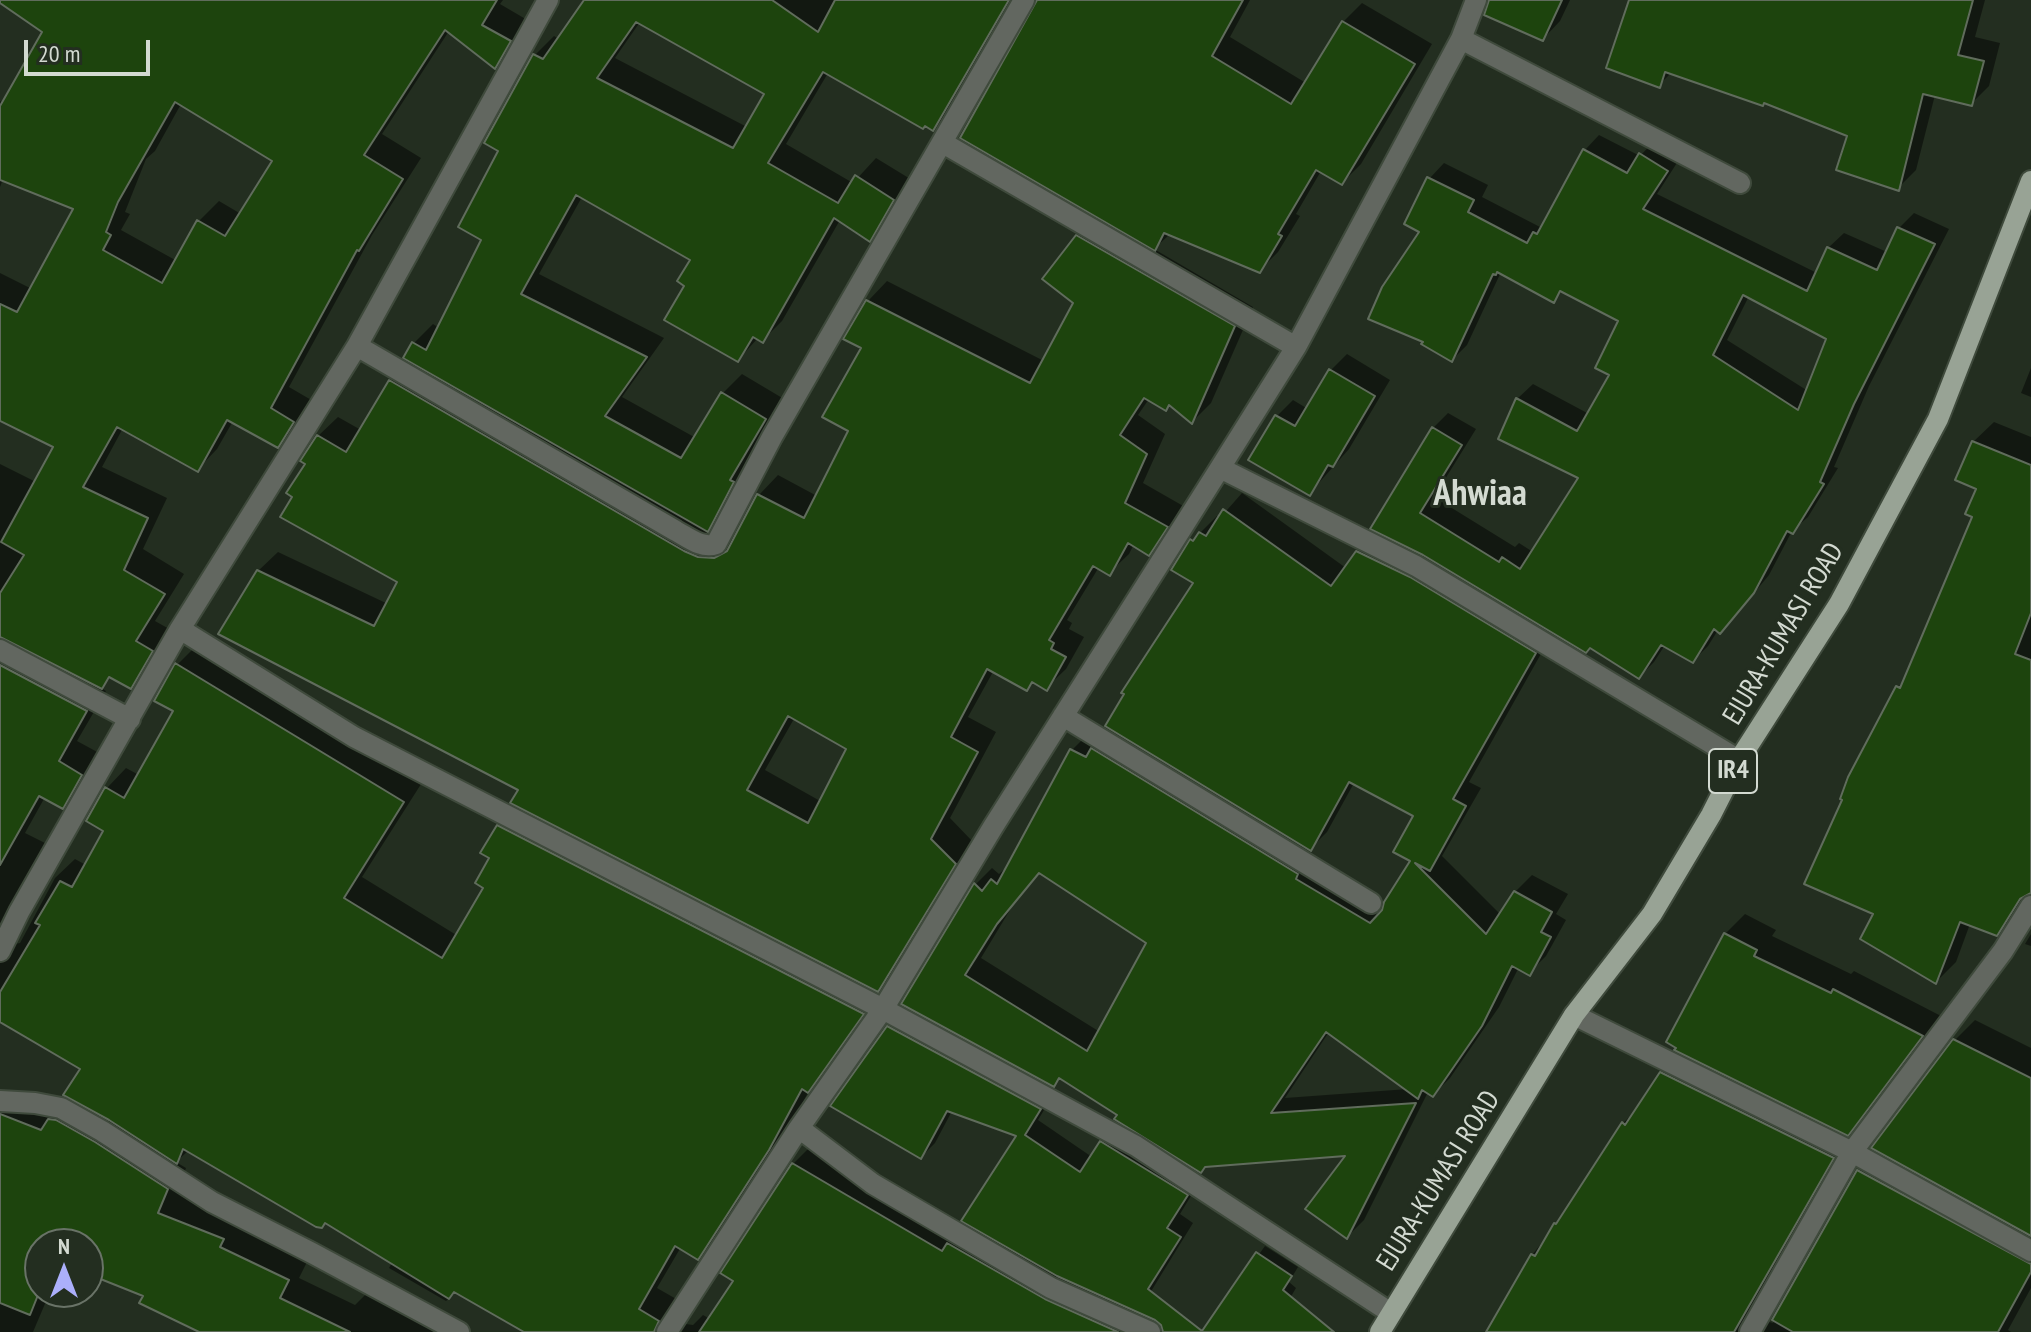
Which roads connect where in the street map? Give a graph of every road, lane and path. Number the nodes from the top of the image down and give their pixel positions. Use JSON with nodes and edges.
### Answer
{"nodes":[{"id":1,"x":548,"y":0,"type":"edge"},
{"id":2,"x":1024,"y":0,"type":"edge"},
{"id":3,"x":1476,"y":0,"type":"edge"},
{"id":4,"x":1461,"y":39,"type":"junction"},
{"id":5,"x":943,"y":143,"type":"junction"},
{"id":6,"x":2031,"y":181,"type":"edge"},
{"id":7,"x":1740,"y":183,"type":"dead end"},
{"id":8,"x":357,"y":346,"type":"junction"},
{"id":9,"x":1296,"y":347,"type":"junction"},
{"id":10,"x":1220,"y":468,"type":"junction"},
{"id":11,"x":180,"y":629,"type":"junction"},
{"id":12,"x":0,"y":650,"type":"edge"},
{"id":13,"x":1063,"y":716,"type":"junction"},
{"id":14,"x":130,"y":719,"type":"junction"},
{"id":15,"x":1739,"y":760,"type":"junction"},
{"id":16,"x":1371,"y":903,"type":"dead end"},
{"id":17,"x":2031,"y":906,"type":"edge"},
{"id":18,"x":0,"y":951,"type":"edge"},
{"id":19,"x":883,"y":1009,"type":"junction"},
{"id":20,"x":1574,"y":1015,"type":"junction"},
{"id":21,"x":2,"y":1095,"type":"edge"},
{"id":22,"x":799,"y":1128,"type":"junction"},
{"id":23,"x":1852,"y":1152,"type":"junction"},
{"id":24,"x":2031,"y":1251,"type":"edge"},
{"id":25,"x":1391,"y":1313,"type":"junction"},
{"id":26,"x":459,"y":1332,"type":"edge"},
{"id":27,"x":667,"y":1332,"type":"edge"},
{"id":28,"x":1150,"y":1332,"type":"edge"},
{"id":29,"x":1380,"y":1332,"type":"edge"},
{"id":30,"x":1750,"y":1332,"type":"edge"}],
"edges":[{"from":1,"to":8,"type":"street"},
{"from":2,"to":5,"type":"street"},
{"from":3,"to":4,"type":"street"},
{"from":4,"to":7,"type":"street"},
{"from":4,"to":9,"type":"street"},
{"from":5,"to":8,"type":"street"},
{"from":5,"to":9,"type":"street"},
{"from":6,"to":15,"type":"main road","name":"EJURA-KUMASI ROAD","number":"IR4"},
{"from":8,"to":11,"type":"street"},
{"from":9,"to":10,"type":"street"},
{"from":10,"to":13,"type":"street"},
{"from":10,"to":15,"type":"street"},
{"from":11,"to":14,"type":"street"},
{"from":11,"to":19,"type":"street"},
{"from":12,"to":14,"type":"street"},
{"from":13,"to":16,"type":"street"},
{"from":13,"to":19,"type":"street"},
{"from":14,"to":18,"type":"street"},
{"from":15,"to":20,"type":"main road","name":"EJURA-KUMASI ROAD","number":"IR4"},
{"from":17,"to":23,"type":"street"},
{"from":19,"to":22,"type":"street"},
{"from":19,"to":25,"type":"street"},
{"from":20,"to":23,"type":"street"},
{"from":20,"to":25,"type":"main road","name":"EJURA-KUMASI ROAD","number":"IR4"},
{"from":21,"to":26,"type":"street"},
{"from":22,"to":27,"type":"street"},
{"from":22,"to":28,"type":"street"},
{"from":23,"to":24,"type":"street"},
{"from":23,"to":30,"type":"street"},
{"from":25,"to":29,"type":"main road","name":"EJURA-KUMASI ROAD","number":"IR4"}]}
